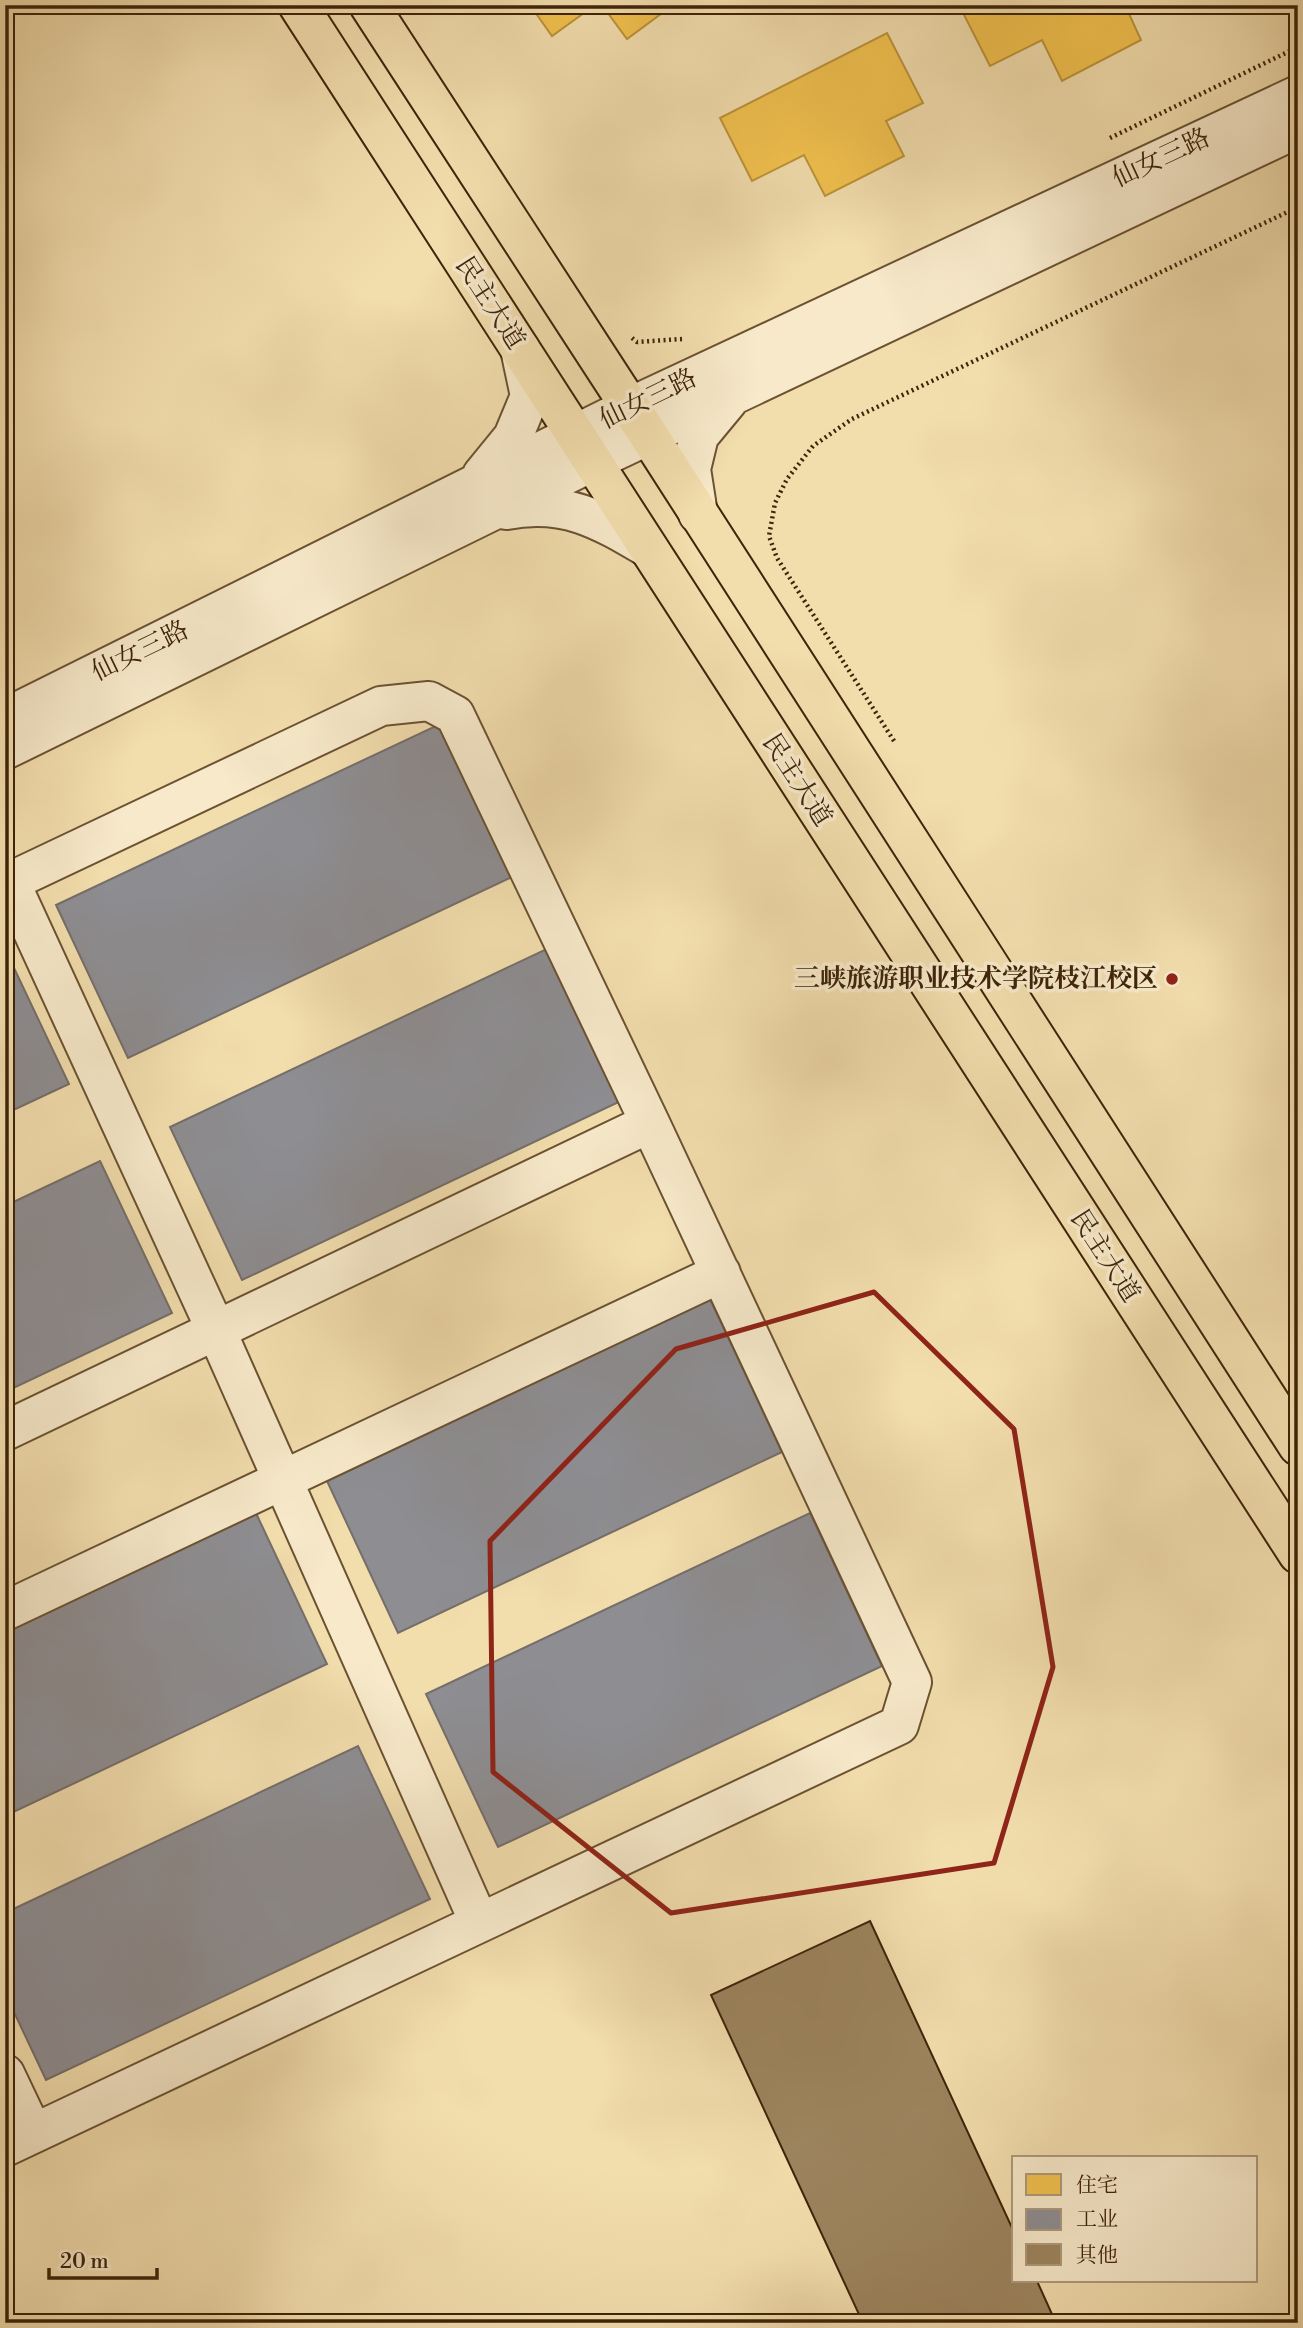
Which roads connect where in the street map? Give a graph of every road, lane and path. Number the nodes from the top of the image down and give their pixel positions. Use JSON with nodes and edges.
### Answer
{"nodes":[{"id":1,"x":298,"y":5,"type":"edge"},
{"id":2,"x":369,"y":5,"type":"edge"},
{"id":3,"x":1298,"y":47,"type":"edge"},
{"id":4,"x":1298,"y":95,"type":"edge"},
{"id":5,"x":1298,"y":128,"type":"edge"},
{"id":6,"x":1109,"y":138,"type":"dead end"},
{"id":7,"x":1298,"y":206,"type":"edge"},
{"id":8,"x":628,"y":336,"type":"dead end"},
{"id":9,"x":694,"y":339,"type":"dead end"},
{"id":10,"x":591,"y":347,"type":"junction"},
{"id":11,"x":520,"y":349,"type":"junction"},
{"id":12,"x":675,"y":386,"type":"junction"},
{"id":13,"x":732,"y":396,"type":"junction"},
{"id":14,"x":639,"y":421,"type":"junction"},
{"id":15,"x":583,"y":448,"type":"junction"},
{"id":16,"x":481,"y":499,"type":"junction"},
{"id":17,"x":698,"y":514,"type":"junction"},
{"id":18,"x":648,"y":548,"type":"junction"},
{"id":19,"x":5,"y":718,"type":"edge"},
{"id":20,"x":899,"y":749,"type":"dead end"},
{"id":21,"x":5,"y":750,"type":"edge"},
{"id":22,"x":8,"y":883,"type":"edge"},
{"id":23,"x":650,"y":1123,"type":"junction"},
{"id":24,"x":720,"y":1273,"type":"junction"},
{"id":25,"x":216,"y":1330,"type":"junction"},
{"id":26,"x":5,"y":1431,"type":"edge"},
{"id":27,"x":1298,"y":1446,"type":"edge"},
{"id":28,"x":284,"y":1480,"type":"junction"},
{"id":29,"x":1298,"y":1554,"type":"edge"},
{"id":30,"x":5,"y":1611,"type":"edge"},
{"id":31,"x":479,"y":1922,"type":"junction"},
{"id":32,"x":5,"y":2074,"type":"edge"},
{"id":33,"x":19,"y":2140,"type":"edge"}],
"edges":[{"from":1,"to":11,"type":"main road","name":"民主大道"},
{"from":2,"to":10,"type":"main road"},
{"from":3,"to":6,"type":"path"},
{"from":4,"to":12,"type":"street","name":"仙女三路"},
{"from":5,"to":13,"type":"street","name":"仙女三路"},
{"from":7,"to":20,"type":"path"},
{"from":8,"to":9,"type":"path"},
{"from":10,"to":12,"type":"street"},
{"from":10,"to":14,"type":"main road"},
{"from":11,"to":15,"type":"main road","name":"民主大道"},
{"from":11,"to":16,"type":"street"},
{"from":12,"to":14,"type":"street","name":"仙女三路"},
{"from":13,"to":14,"type":"street","name":"仙女三路"},
{"from":13,"to":17,"type":"street"},
{"from":14,"to":15,"type":"street","name":"仙女三路"},
{"from":14,"to":17,"type":"main road"},
{"from":15,"to":16,"type":"street","name":"仙女三路"},
{"from":15,"to":18,"type":"main road","name":"民主大道"},
{"from":16,"to":18,"type":"street"},
{"from":16,"to":19,"type":"street","name":"仙女三路"},
{"from":16,"to":21,"type":"street"},
{"from":17,"to":27,"type":"main road"},
{"from":18,"to":29,"type":"main road","name":"民主大道"},
{"from":22,"to":23,"type":"street"},
{"from":22,"to":25,"type":"street"},
{"from":23,"to":24,"type":"street"},
{"from":23,"to":25,"type":"street"},
{"from":24,"to":28,"type":"street"},
{"from":24,"to":31,"type":"street"},
{"from":25,"to":26,"type":"street"},
{"from":25,"to":28,"type":"street"},
{"from":28,"to":30,"type":"street"},
{"from":28,"to":31,"type":"street"},
{"from":31,"to":33,"type":"street"},
{"from":32,"to":33,"type":"street"}]}
